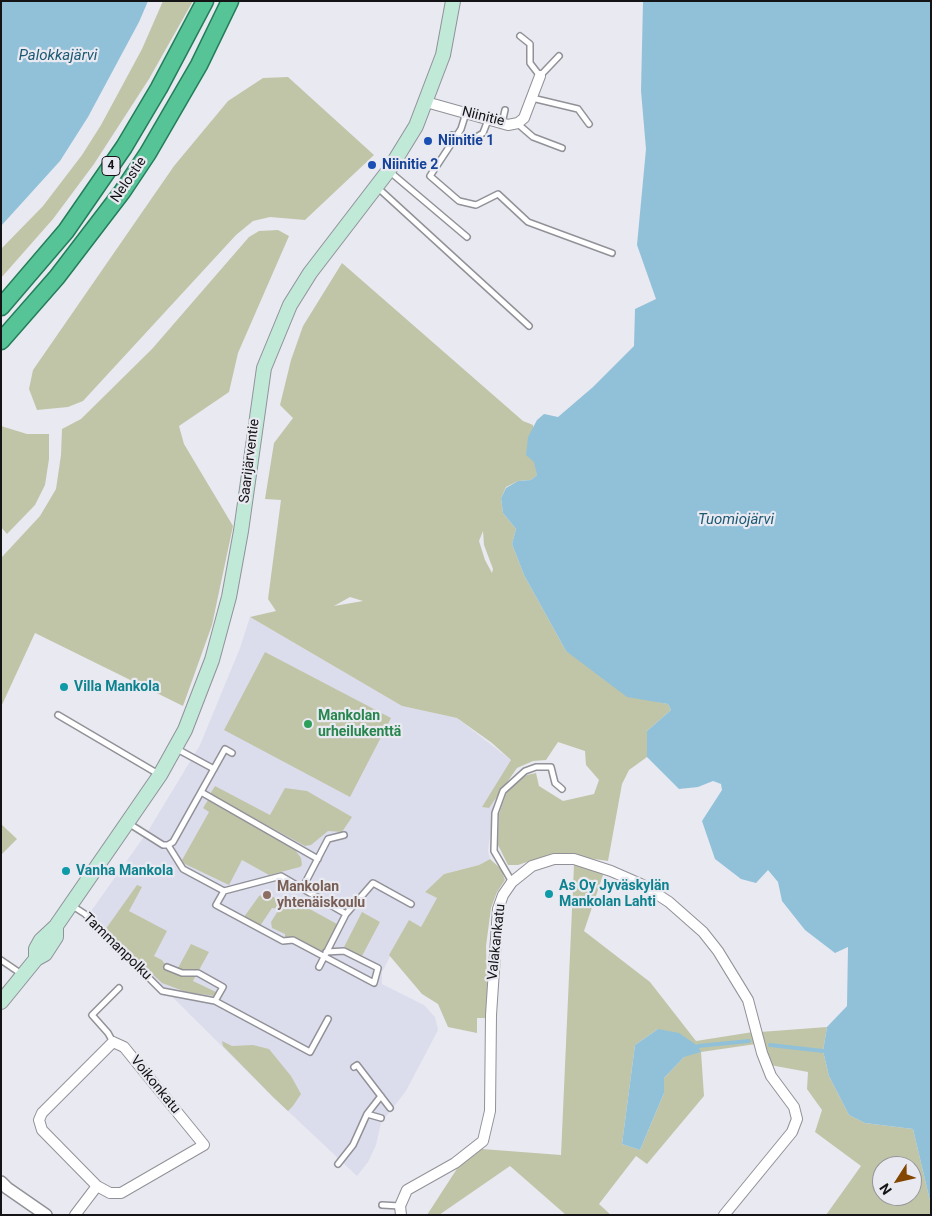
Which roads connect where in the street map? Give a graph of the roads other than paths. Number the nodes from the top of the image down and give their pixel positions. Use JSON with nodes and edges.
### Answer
{"nodes":[{"id":1,"x":205,"y":1,"type":"edge"},
{"id":2,"x":230,"y":1,"type":"edge"},
{"id":3,"x":453,"y":1,"type":"edge"},
{"id":4,"x":520,"y":36,"type":"dead end"},
{"id":5,"x":559,"y":56,"type":"dead end"},
{"id":6,"x":540,"y":76,"type":"junction"},
{"id":7,"x":531,"y":98,"type":"junction"},
{"id":8,"x":426,"y":102,"type":"junction"},
{"id":9,"x":505,"y":110,"type":"dead end"},
{"id":10,"x":466,"y":113,"type":"junction"},
{"id":11,"x":488,"y":119,"type":"junction"},
{"id":12,"x":502,"y":123,"type":"junction"},
{"id":13,"x":518,"y":123,"type":"junction"},
{"id":14,"x":589,"y":124,"type":"dead end"},
{"id":15,"x":455,"y":135,"type":"junction"},
{"id":16,"x":562,"y":148,"type":"dead end"},
{"id":17,"x":389,"y":170,"type":"junction"},
{"id":18,"x":377,"y":186,"type":"junction"},
{"id":19,"x":467,"y":237,"type":"dead end"},
{"id":20,"x":612,"y":253,"type":"dead end"},
{"id":21,"x":1,"y":307,"type":"edge"},
{"id":22,"x":529,"y":326,"type":"dead end"},
{"id":23,"x":1,"y":341,"type":"edge"},
{"id":24,"x":58,"y":715,"type":"dead end"},
{"id":25,"x":176,"y":749,"type":"junction"},
{"id":26,"x":232,"y":753,"type":"dead end"},
{"id":27,"x":214,"y":769,"type":"junction"},
{"id":28,"x":160,"y":775,"type":"junction"},
{"id":29,"x":562,"y":789,"type":"dead end"},
{"id":30,"x":201,"y":792,"type":"junction"},
{"id":31,"x":128,"y":823,"type":"junction"},
{"id":32,"x":344,"y":835,"type":"dead end"},
{"id":33,"x":165,"y":845,"type":"junction"},
{"id":34,"x":318,"y":859,"type":"junction"},
{"id":35,"x":512,"y":882,"type":"junction"},
{"id":36,"x":303,"y":887,"type":"junction"},
{"id":37,"x":224,"y":891,"type":"junction"},
{"id":38,"x":411,"y":904,"type":"dead end"},
{"id":39,"x":71,"y":905,"type":"junction"},
{"id":40,"x":346,"y":914,"type":"junction"},
{"id":41,"x":325,"y":955,"type":"junction"},
{"id":42,"x":1,"y":960,"type":"edge"},
{"id":43,"x":167,"y":967,"type":"dead end"},
{"id":44,"x":319,"y":967,"type":"dead end"},
{"id":45,"x":23,"y":975,"type":"junction"},
{"id":46,"x":119,"y":988,"type":"dead end"},
{"id":47,"x":215,"y":1001,"type":"junction"},
{"id":48,"x":1,"y":1002,"type":"edge"},
{"id":49,"x":328,"y":1019,"type":"dead end"},
{"id":50,"x":113,"y":1042,"type":"junction"},
{"id":51,"x":354,"y":1067,"type":"dead end"},
{"id":52,"x":381,"y":1096,"type":"junction"},
{"id":53,"x":390,"y":1108,"type":"dead end"},
{"id":54,"x":367,"y":1114,"type":"junction"},
{"id":55,"x":381,"y":1118,"type":"dead end"},
{"id":56,"x":338,"y":1164,"type":"dead end"},
{"id":57,"x":1,"y":1182,"type":"edge"},
{"id":58,"x":96,"y":1186,"type":"junction"},
{"id":59,"x":382,"y":1206,"type":"dead end"},
{"id":60,"x":401,"y":1210,"type":"edge"},
{"id":61,"x":46,"y":1215,"type":"edge"},
{"id":62,"x":75,"y":1215,"type":"edge"},
{"id":63,"x":724,"y":1215,"type":"edge"}],
"edges":[{"from":1,"to":21,"type":"highway","name":"Nelostie","number":"4"},
{"from":2,"to":23,"type":"highway","name":"Nelostie","number":"4"},
{"from":3,"to":8,"type":"main road","name":"Saarijärventie"},
{"from":4,"to":6,"type":"lane"},
{"from":5,"to":6,"type":"lane"},
{"from":6,"to":7,"type":"street","name":"Niinitie"},
{"from":7,"to":13,"type":"street","name":"Niinitie"},
{"from":7,"to":14,"type":"lane"},
{"from":8,"to":10,"type":"street","name":"Niinitie"},
{"from":8,"to":17,"type":"main road","name":"Saarijärventie"},
{"from":9,"to":12,"type":"lane"},
{"from":10,"to":11,"type":"street","name":"Niinitie"},
{"from":10,"to":15,"type":"lane"},
{"from":11,"to":12,"type":"street","name":"Niinitie"},
{"from":11,"to":15,"type":"lane"},
{"from":12,"to":13,"type":"street","name":"Niinitie"},
{"from":13,"to":16,"type":"lane"},
{"from":15,"to":20,"type":"lane"},
{"from":17,"to":18,"type":"main road","name":"Saarijärventie"},
{"from":17,"to":19,"type":"lane"},
{"from":18,"to":22,"type":"lane"},
{"from":18,"to":25,"type":"main road","name":"Saarijärventie"},
{"from":24,"to":28,"type":"lane"},
{"from":25,"to":27,"type":"lane"},
{"from":25,"to":28,"type":"main road","name":"Saarijärventie"},
{"from":26,"to":27,"type":"lane"},
{"from":27,"to":30,"type":"lane"},
{"from":28,"to":31,"type":"main road","name":"Saarijärventie"},
{"from":29,"to":35,"type":"lane"},
{"from":30,"to":33,"type":"lane"},
{"from":30,"to":34,"type":"lane"},
{"from":31,"to":33,"type":"lane"},
{"from":31,"to":39,"type":"main road","name":"Saarijärventie"},
{"from":32,"to":34,"type":"lane"},
{"from":33,"to":37,"type":"lane"},
{"from":34,"to":36,"type":"lane"},
{"from":35,"to":60,"type":"street","name":"Valakankatu"},
{"from":35,"to":63,"type":"street","name":"Valakankatu"},
{"from":36,"to":37,"type":"lane"},
{"from":36,"to":40,"type":"lane"},
{"from":37,"to":41,"type":"lane"},
{"from":38,"to":40,"type":"lane"},
{"from":39,"to":45,"type":"main road","name":"Saarijärventie"},
{"from":39,"to":47,"type":"lane","name":"Tammanpolku"},
{"from":40,"to":41,"type":"lane"},
{"from":41,"to":41,"type":"lane"},
{"from":41,"to":44,"type":"lane"},
{"from":42,"to":45,"type":"lane"},
{"from":43,"to":47,"type":"lane"},
{"from":45,"to":48,"type":"main road","name":"Saarijärventie"},
{"from":46,"to":50,"type":"lane"},
{"from":47,"to":49,"type":"lane"},
{"from":50,"to":58,"type":"street","name":"Voikonkatu"},
{"from":50,"to":58,"type":"street","name":"Voikonkatu"},
{"from":51,"to":52,"type":"lane"},
{"from":52,"to":53,"type":"lane"},
{"from":52,"to":54,"type":"lane"},
{"from":54,"to":55,"type":"lane"},
{"from":54,"to":56,"type":"lane"},
{"from":57,"to":61,"type":"street"},
{"from":58,"to":62,"type":"street"},
{"from":59,"to":60,"type":"lane"}]}
